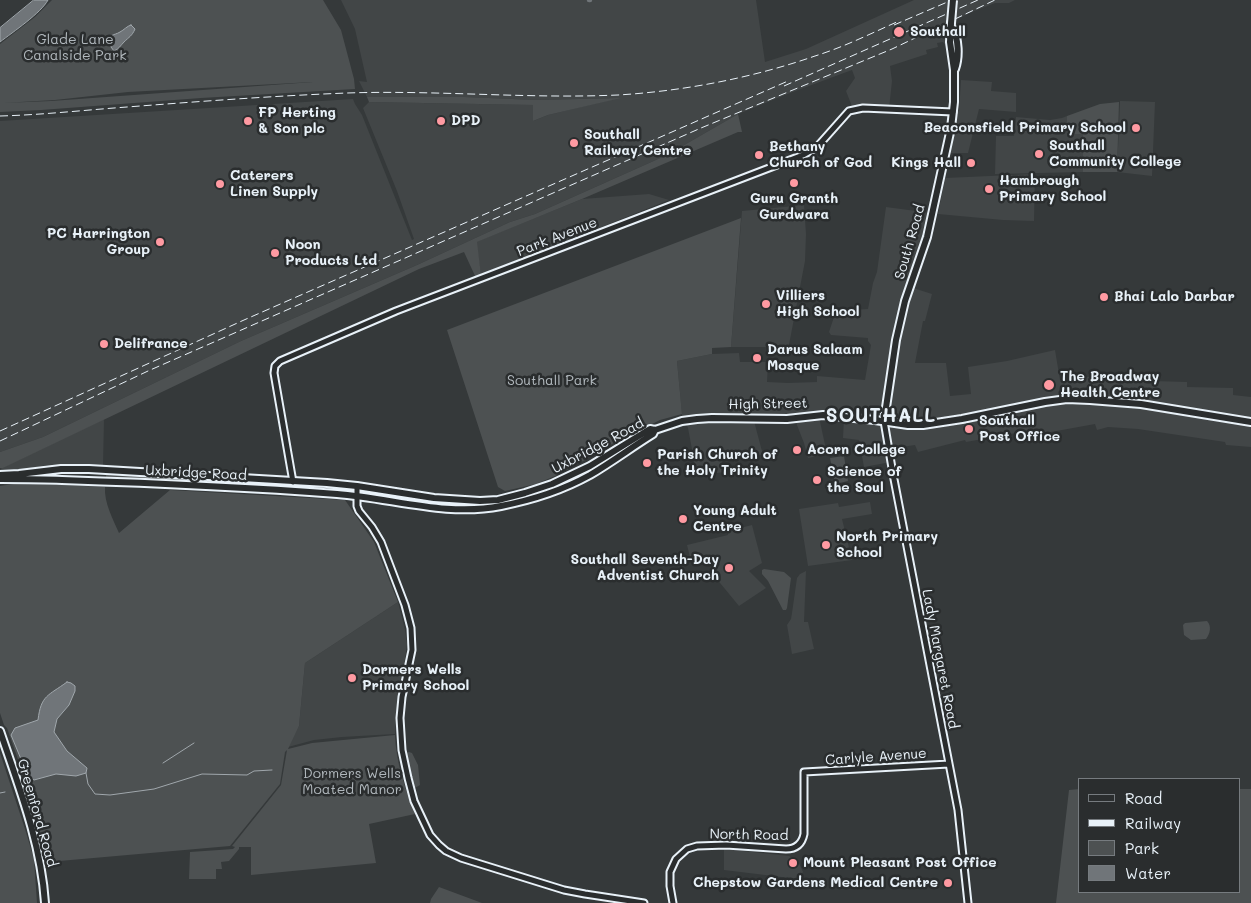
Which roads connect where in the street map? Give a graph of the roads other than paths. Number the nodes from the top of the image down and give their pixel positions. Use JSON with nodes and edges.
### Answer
{"nodes":[{"id":1,"x":953,"y":0,"type":"edge"},
{"id":2,"x":953,"y":112,"type":"junction"},
{"id":3,"x":884,"y":421,"type":"junction"},
{"id":4,"x":1251,"y":422,"type":"edge"},
{"id":5,"x":654,"y":430,"type":"junction"},
{"id":6,"x":106,"y":470,"type":"junction"},
{"id":7,"x":579,"y":471,"type":"junction"},
{"id":8,"x":0,"y":475,"type":"edge"},
{"id":9,"x":203,"y":476,"type":"junction"},
{"id":10,"x":583,"y":478,"type":"junction"},
{"id":11,"x":0,"y":480,"type":"edge"},
{"id":12,"x":267,"y":480,"type":"junction"},
{"id":13,"x":105,"y":482,"type":"junction"},
{"id":14,"x":293,"y":482,"type":"junction"},
{"id":15,"x":202,"y":486,"type":"junction"},
{"id":16,"x":357,"y":486,"type":"junction"},
{"id":17,"x":267,"y":489,"type":"junction"},
{"id":18,"x":356,"y":496,"type":"junction"},
{"id":19,"x":464,"y":500,"type":"junction"},
{"id":20,"x":464,"y":510,"type":"junction"},
{"id":21,"x":0,"y":731,"type":"edge"},
{"id":22,"x":949,"y":764,"type":"junction"},
{"id":23,"x":804,"y":772,"type":"joint"},
{"id":24,"x":44,"y":903,"type":"edge"},
{"id":25,"x":644,"y":903,"type":"edge"},
{"id":26,"x":673,"y":903,"type":"edge"},
{"id":27,"x":968,"y":903,"type":"edge"}],
"edges":[{"from":1,"to":2,"type":"main road","name":"South Road","bridge":true},
{"from":2,"to":3,"type":"main road","name":"South Road"},
{"from":2,"to":14,"type":"street","name":"Park Avenue"},
{"from":3,"to":4,"type":"main road","name":"High Street"},
{"from":3,"to":5,"type":"main road","name":"High Street"},
{"from":3,"to":22,"type":"street","name":"Lady Margaret Road"},
{"from":5,"to":7,"type":"main road","name":"Uxbridge Road"},
{"from":5,"to":10,"type":"main road","name":"Uxbridge Road"},
{"from":6,"to":8,"type":"main road","name":"Uxbridge Road"},
{"from":6,"to":9,"type":"main road","name":"Uxbridge Road"},
{"from":6,"to":13,"type":"main road"},
{"from":7,"to":10,"type":"main road"},
{"from":7,"to":19,"type":"main road","name":"Uxbridge Road"},
{"from":9,"to":12,"type":"main road","name":"Uxbridge Road"},
{"from":9,"to":15,"type":"main road"},
{"from":10,"to":20,"type":"main road","name":"Uxbridge Road"},
{"from":11,"to":13,"type":"main road","name":"Uxbridge Road"},
{"from":12,"to":14,"type":"main road","name":"Uxbridge Road"},
{"from":12,"to":17,"type":"main road"},
{"from":13,"to":15,"type":"main road","name":"Uxbridge Road"},
{"from":14,"to":16,"type":"main road","name":"Uxbridge Road"},
{"from":15,"to":17,"type":"main road","name":"Uxbridge Road"},
{"from":16,"to":18,"type":"street"},
{"from":16,"to":19,"type":"main road","name":"Uxbridge Road"},
{"from":17,"to":18,"type":"main road","name":"Uxbridge Road"},
{"from":18,"to":20,"type":"main road","name":"Uxbridge Road"},
{"from":18,"to":25,"type":"street"},
{"from":19,"to":20,"type":"main road"},
{"from":21,"to":24,"type":"main road","name":"Greenford Road"},
{"from":22,"to":23,"type":"street","name":"Carlyle Avenue"},
{"from":22,"to":27,"type":"street","name":"Lady Margaret Road"},
{"from":23,"to":26,"type":"street","name":"North Road"}]}
